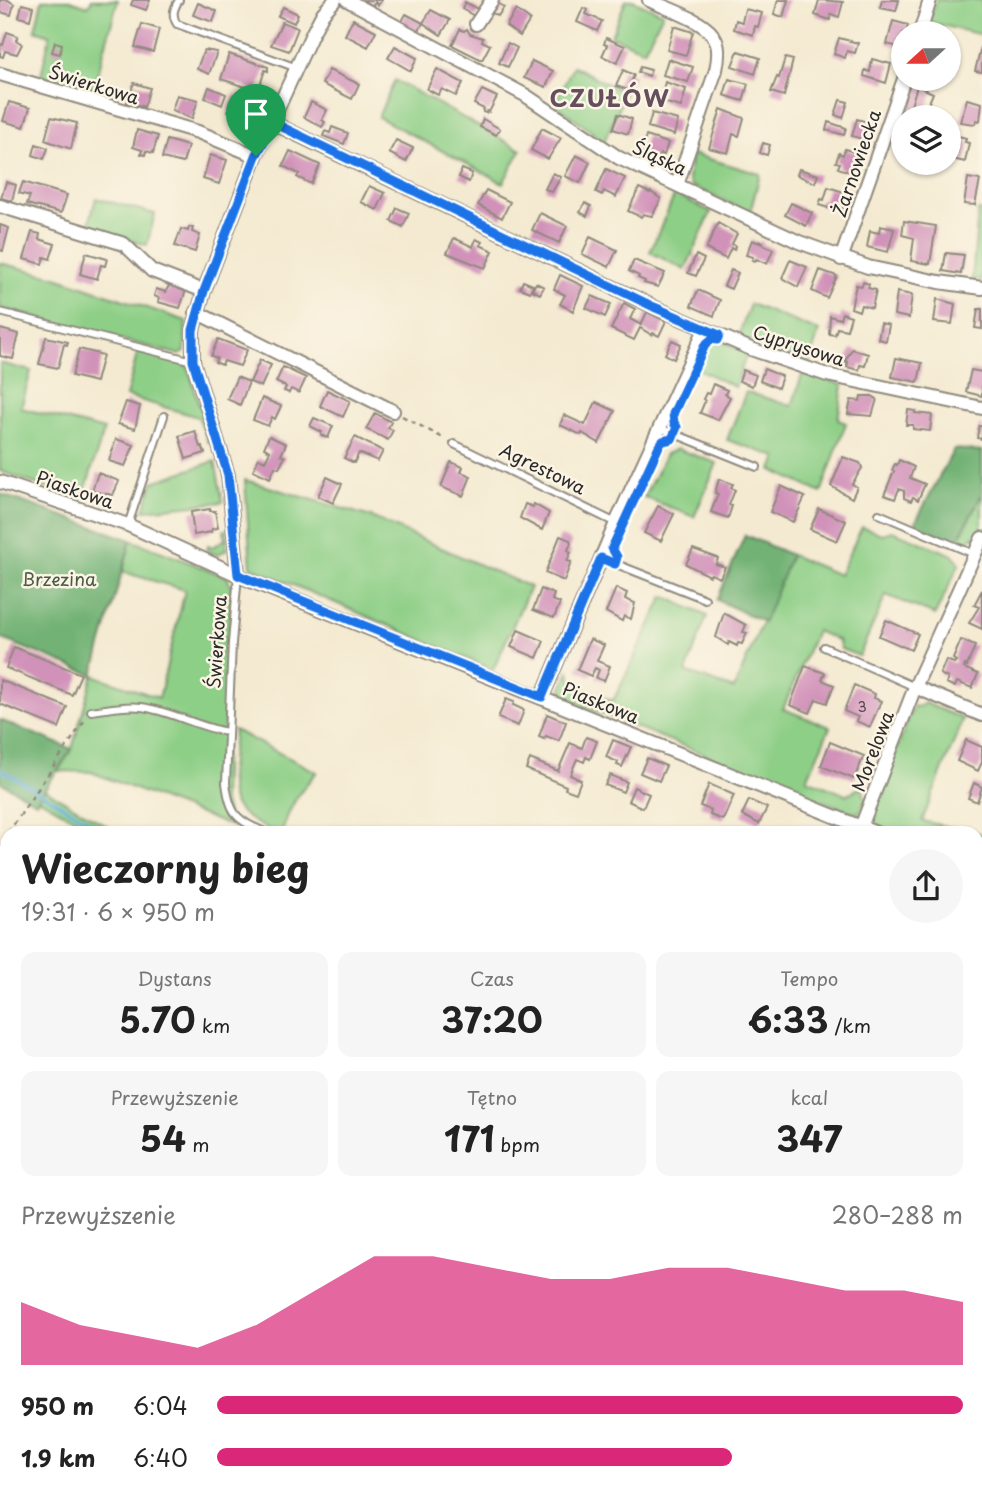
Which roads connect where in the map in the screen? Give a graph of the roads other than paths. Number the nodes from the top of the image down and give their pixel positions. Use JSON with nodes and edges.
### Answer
{"nodes":[{"id":1,"x":179,"y":0,"type":"edge"},
{"id":2,"x":335,"y":0,"type":"edge"},
{"id":3,"x":346,"y":0,"type":"edge"},
{"id":4,"x":492,"y":0,"type":"edge"},
{"id":5,"x":649,"y":0,"type":"edge"},
{"id":6,"x":930,"y":0,"type":"edge"},
{"id":7,"x":924,"y":21,"type":"edge"},
{"id":8,"x":476,"y":24,"type":"dead end"},
{"id":9,"x":297,"y":68,"type":"junction"},
{"id":10,"x":0,"y":74,"type":"edge"},
{"id":11,"x":900,"y":91,"type":"edge"},
{"id":12,"x":274,"y":123,"type":"junction"},
{"id":13,"x":256,"y":156,"type":"junction"},
{"id":14,"x":677,"y":185,"type":"junction"},
{"id":15,"x":0,"y":206,"type":"edge"},
{"id":16,"x":841,"y":259,"type":"junction"},
{"id":17,"x":982,"y":288,"type":"edge"},
{"id":18,"x":204,"y":291,"type":"junction"},
{"id":19,"x":0,"y":312,"type":"edge"},
{"id":20,"x":196,"y":313,"type":"junction"},
{"id":21,"x":705,"y":329,"type":"junction"},
{"id":22,"x":193,"y":361,"type":"junction"},
{"id":23,"x":982,"y":408,"type":"edge"},
{"id":24,"x":393,"y":411,"type":"road end"},
{"id":25,"x":164,"y":416,"type":"dead end"},
{"id":26,"x":660,"y":428,"type":"junction"},
{"id":27,"x":454,"y":444,"type":"road end"},
{"id":28,"x":757,"y":467,"type":"dead end"},
{"id":29,"x":0,"y":482,"type":"edge"},
{"id":30,"x":879,"y":514,"type":"dead end"},
{"id":31,"x":616,"y":523,"type":"junction"},
{"id":32,"x":128,"y":525,"type":"junction"},
{"id":33,"x":982,"y":538,"type":"edge"},
{"id":34,"x":978,"y":556,"type":"edge"},
{"id":35,"x":601,"y":558,"type":"junction"},
{"id":36,"x":238,"y":575,"type":"junction"},
{"id":37,"x":705,"y":599,"type":"dead end"},
{"id":38,"x":824,"y":647,"type":"dead end"},
{"id":39,"x":915,"y":687,"type":"junction"},
{"id":40,"x":542,"y":697,"type":"junction"},
{"id":41,"x":91,"y":711,"type":"road end"},
{"id":42,"x":982,"y":715,"type":"edge"},
{"id":43,"x":227,"y":732,"type":"junction"},
{"id":44,"x":254,"y":826,"type":"edge"},
{"id":45,"x":859,"y":826,"type":"edge"},
{"id":46,"x":861,"y":826,"type":"edge"}],
"edges":[{"from":1,"to":9,"type":"lane"},
{"from":2,"to":9,"type":"street","name":"Świerkowa"},
{"from":3,"to":14,"type":"street","name":"Śląska"},
{"from":4,"to":8,"type":"street"},
{"from":5,"to":14,"type":"street"},
{"from":6,"to":7,"type":"street"},
{"from":9,"to":12,"type":"street","name":"Świerkowa"},
{"from":10,"to":13,"type":"street","name":"Świerkowa"},
{"from":11,"to":16,"type":"street","name":"Żarnowiecka"},
{"from":12,"to":13,"type":"street","name":"Świerkowa"},
{"from":12,"to":21,"type":"street","name":"Cyprysowa"},
{"from":13,"to":18,"type":"street","name":"Świerkowa"},
{"from":14,"to":16,"type":"street","name":"Śląska"},
{"from":15,"to":18,"type":"street"},
{"from":16,"to":17,"type":"street","name":"Śląska"},
{"from":18,"to":20,"type":"street","name":"Świerkowa"},
{"from":19,"to":22,"type":"lane"},
{"from":20,"to":22,"type":"street","name":"Świerkowa"},
{"from":20,"to":24,"type":"street"},
{"from":21,"to":23,"type":"street","name":"Cyprysowa"},
{"from":21,"to":26,"type":"street"},
{"from":22,"to":36,"type":"street","name":"Świerkowa"},
{"from":25,"to":32,"type":"lane"},
{"from":26,"to":28,"type":"lane"},
{"from":26,"to":31,"type":"street"},
{"from":27,"to":31,"type":"lane","name":"Agrestowa"},
{"from":29,"to":32,"type":"street","name":"Piaskowa"},
{"from":30,"to":34,"type":"lane"},
{"from":31,"to":35,"type":"street"},
{"from":32,"to":36,"type":"street","name":"Piaskowa"},
{"from":33,"to":34,"type":"street","name":"Morelowa"},
{"from":34,"to":39,"type":"street","name":"Morelowa"},
{"from":35,"to":37,"type":"lane"},
{"from":35,"to":40,"type":"street"},
{"from":36,"to":40,"type":"street","name":"Piaskowa"},
{"from":36,"to":43,"type":"lane","name":"Świerkowa"},
{"from":38,"to":39,"type":"lane"},
{"from":39,"to":42,"type":"street"},
{"from":39,"to":46,"type":"street","name":"Morelowa"},
{"from":40,"to":45,"type":"street","name":"Piaskowa"},
{"from":41,"to":43,"type":"lane"},
{"from":43,"to":44,"type":"lane","name":"Świerkowa"}]}
